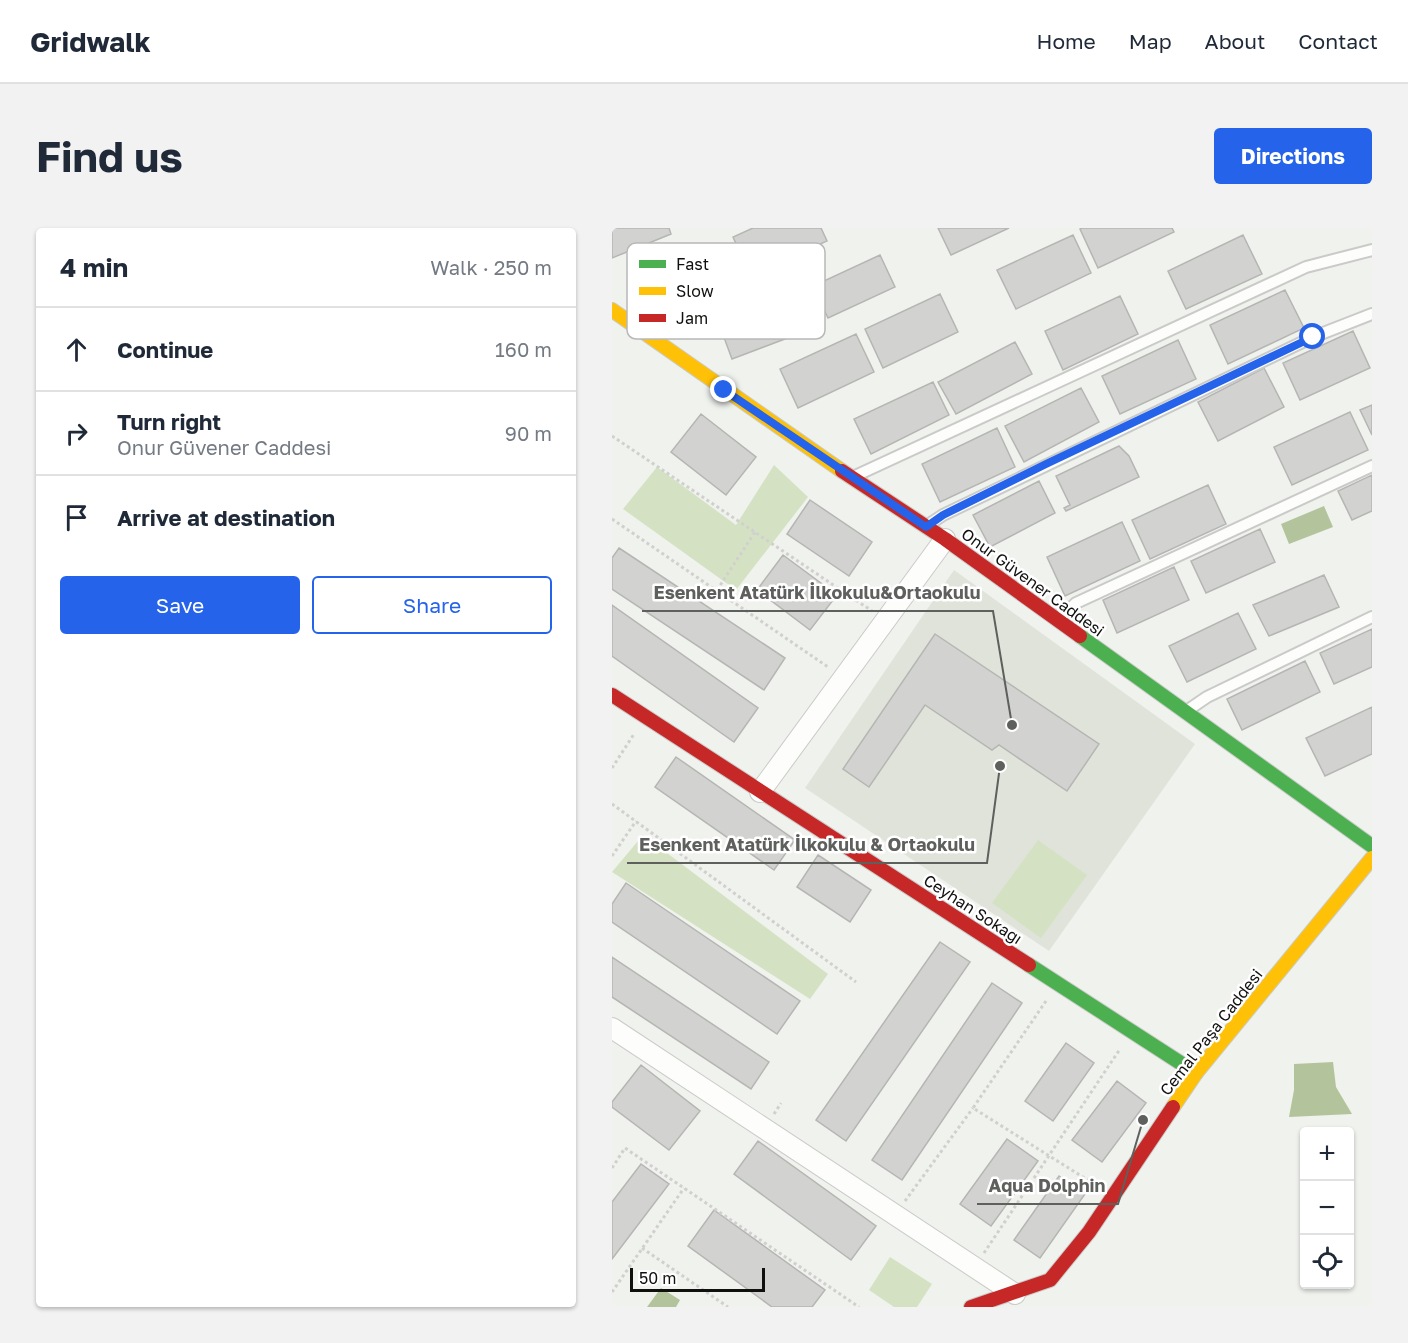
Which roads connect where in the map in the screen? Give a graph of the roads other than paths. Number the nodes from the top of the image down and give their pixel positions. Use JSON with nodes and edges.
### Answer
{"nodes":[{"id":1,"x":1372,"y":250,"type":"edge"},
{"id":2,"x":612,"y":310,"type":"edge"},
{"id":3,"x":1372,"y":314,"type":"edge"},
{"id":4,"x":627,"y":320,"type":"edge"},
{"id":5,"x":654,"y":339,"type":"edge"},
{"id":6,"x":1372,"y":466,"type":"edge"},
{"id":7,"x":852,"y":477,"type":"junction"},
{"id":8,"x":926,"y":527,"type":"junction"},
{"id":9,"x":945,"y":539,"type":"junction"},
{"id":10,"x":1372,"y":617,"type":"edge"},
{"id":11,"x":1058,"y":620,"type":"junction"},
{"id":12,"x":612,"y":695,"type":"edge"},
{"id":13,"x":1185,"y":712,"type":"junction"},
{"id":14,"x":760,"y":792,"type":"junction"},
{"id":15,"x":1372,"y":846,"type":"edge"},
{"id":16,"x":1372,"y":858,"type":"edge"},
{"id":17,"x":612,"y":1029,"type":"edge"},
{"id":18,"x":1196,"y":1073,"type":"junction"},
{"id":19,"x":1015,"y":1294,"type":"junction"},
{"id":20,"x":970,"y":1307,"type":"edge"}],
"edges":[{"from":1,"to":7,"type":"lane"},
{"from":2,"to":4,"type":"street","name":"Onur Güvener Caddesi"},
{"from":3,"to":8,"type":"lane"},
{"from":5,"to":7,"type":"street","name":"Onur Güvener Caddesi"},
{"from":6,"to":11,"type":"lane"},
{"from":7,"to":8,"type":"street","name":"Onur Güvener Caddesi"},
{"from":8,"to":9,"type":"street","name":"Onur Güvener Caddesi"},
{"from":9,"to":11,"type":"street","name":"Onur Güvener Caddesi"},
{"from":9,"to":14,"type":"street"},
{"from":10,"to":13,"type":"lane"},
{"from":11,"to":13,"type":"street","name":"Onur Güvener Caddesi"},
{"from":12,"to":14,"type":"street","name":"Ceyhan Sokağı"},
{"from":13,"to":15,"type":"street","name":"Onur Güvener Caddesi"},
{"from":14,"to":18,"type":"street","name":"Ceyhan Sokağı"},
{"from":16,"to":18,"type":"street","name":"Cemal Paşa Caddesi"},
{"from":17,"to":19,"type":"street"},
{"from":18,"to":19,"type":"street","name":"Cemal Paşa Caddesi"},
{"from":19,"to":20,"type":"street","name":"Cemal Paşa Caddesi"}]}
